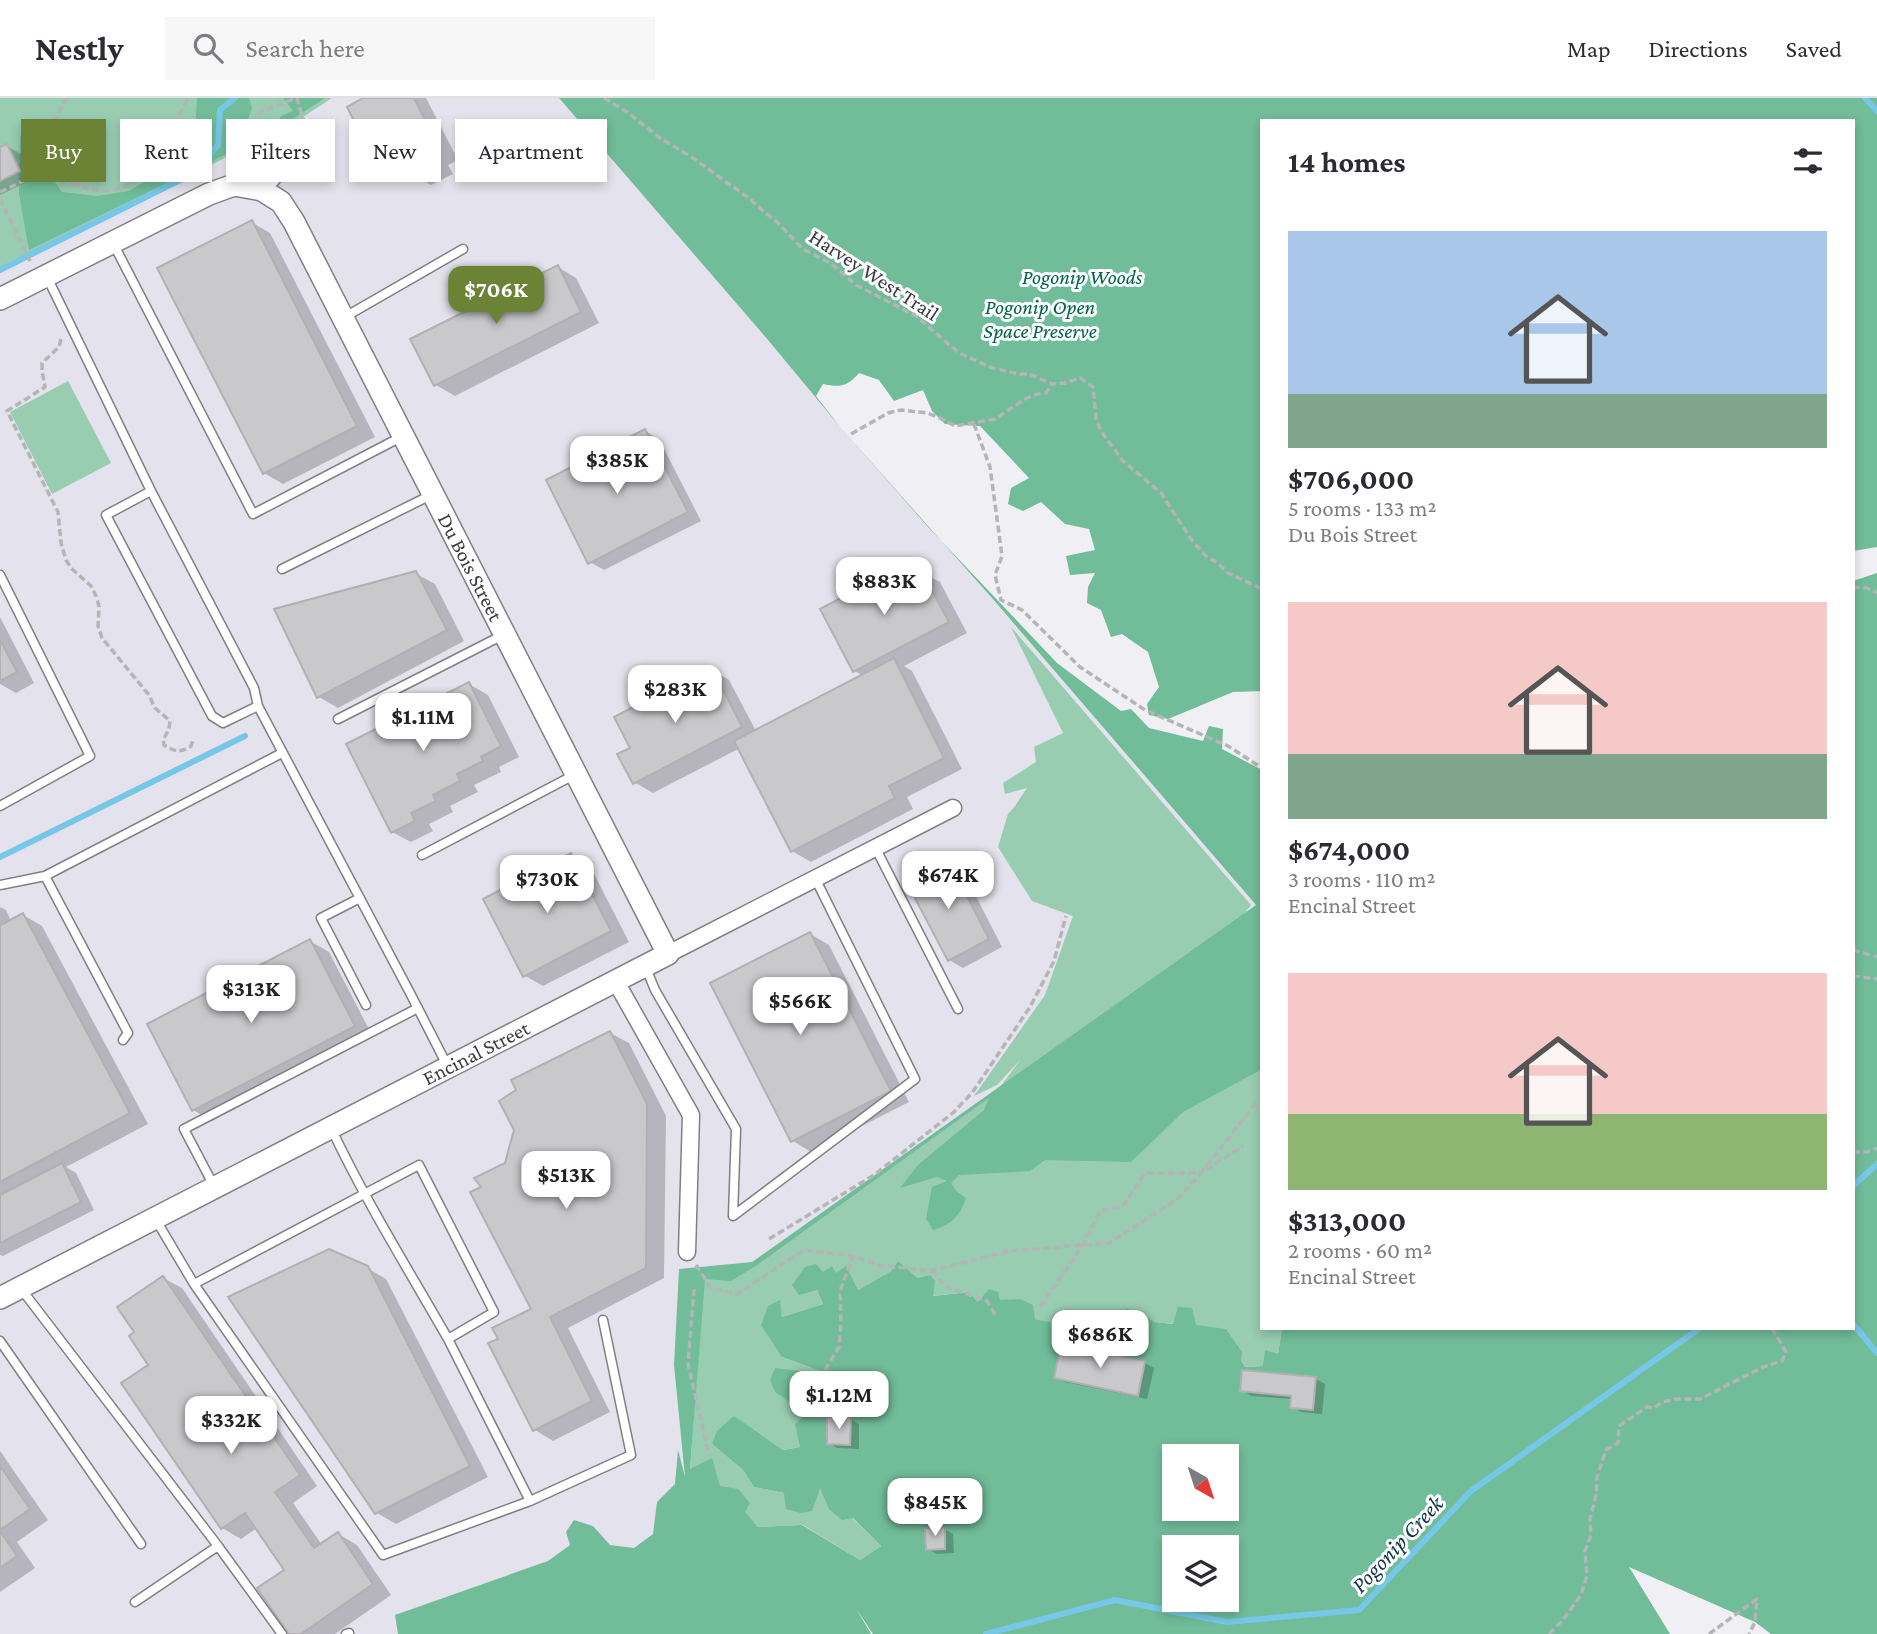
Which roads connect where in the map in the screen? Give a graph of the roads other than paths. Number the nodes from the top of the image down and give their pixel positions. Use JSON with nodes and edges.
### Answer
{"nodes":[{"id":1,"x":261,"y":182,"type":"edge"},
{"id":2,"x":269,"y":182,"type":"edge"},
{"id":3,"x":262,"y":190,"type":"junction"},
{"id":4,"x":113,"y":243,"type":"junction"},
{"id":5,"x":463,"y":249,"type":"dead end"},
{"id":6,"x":47,"y":276,"type":"junction"},
{"id":7,"x":0,"y":299,"type":"edge"},
{"id":8,"x":343,"y":318,"type":"junction"},
{"id":9,"x":403,"y":435,"type":"junction"},
{"id":10,"x":151,"y":491,"type":"junction"},
{"id":11,"x":434,"y":494,"type":"junction"},
{"id":12,"x":282,"y":569,"type":"dead end"},
{"id":13,"x":0,"y":575,"type":"edge"},
{"id":14,"x":506,"y":634,"type":"junction"},
{"id":15,"x":258,"y":706,"type":"junction"},
{"id":16,"x":338,"y":719,"type":"dead end"},
{"id":17,"x":282,"y":753,"type":"junction"},
{"id":18,"x":577,"y":773,"type":"junction"},
{"id":19,"x":0,"y":806,"type":"edge"},
{"id":20,"x":953,"y":808,"type":"dead end"},
{"id":21,"x":875,"y":847,"type":"junction"},
{"id":22,"x":422,"y":855,"type":"dead end"},
{"id":23,"x":45,"y":876,"type":"junction"},
{"id":24,"x":815,"y":878,"type":"junction"},
{"id":25,"x":0,"y":885,"type":"edge"},
{"id":26,"x":360,"y":898,"type":"junction"},
{"id":27,"x":668,"y":954,"type":"junction"},
{"id":28,"x":644,"y":965,"type":"junction"},
{"id":29,"x":615,"y":980,"type":"junction"},
{"id":30,"x":366,"y":1005,"type":"dead end"},
{"id":31,"x":418,"y":1008,"type":"junction"},
{"id":32,"x":958,"y":1009,"type":"dead end"},
{"id":33,"x":123,"y":1041,"type":"dead end"},
{"id":34,"x":448,"y":1067,"type":"junction"},
{"id":35,"x":331,"y":1128,"type":"junction"},
{"id":36,"x":215,"y":1188,"type":"junction"},
{"id":37,"x":365,"y":1192,"type":"junction"},
{"id":38,"x":155,"y":1219,"type":"junction"},
{"id":39,"x":687,"y":1252,"type":"road end"},
{"id":40,"x":194,"y":1284,"type":"junction"},
{"id":41,"x":21,"y":1288,"type":"junction"},
{"id":42,"x":0,"y":1298,"type":"edge"},
{"id":43,"x":603,"y":1320,"type":"dead end"},
{"id":44,"x":447,"y":1339,"type":"junction"},
{"id":45,"x":0,"y":1340,"type":"edge"},
{"id":46,"x":530,"y":1501,"type":"junction"},
{"id":47,"x":141,"y":1544,"type":"dead end"},
{"id":48,"x":218,"y":1546,"type":"junction"},
{"id":49,"x":135,"y":1602,"type":"dead end"},
{"id":50,"x":282,"y":1634,"type":"edge"}],
"edges":[{"from":1,"to":3,"type":"lane"},
{"from":2,"to":3,"type":"street"},
{"from":3,"to":4,"type":"street"},
{"from":3,"to":8,"type":"street","name":"Du Bois Street"},
{"from":4,"to":6,"type":"street"},
{"from":4,"to":9,"type":"lane"},
{"from":5,"to":8,"type":"lane"},
{"from":6,"to":7,"type":"street"},
{"from":6,"to":10,"type":"lane"},
{"from":8,"to":9,"type":"street","name":"Du Bois Street"},
{"from":9,"to":11,"type":"street","name":"Du Bois Street"},
{"from":10,"to":15,"type":"lane"},
{"from":10,"to":15,"type":"lane"},
{"from":11,"to":12,"type":"lane"},
{"from":11,"to":14,"type":"street","name":"Du Bois Street"},
{"from":13,"to":19,"type":"lane"},
{"from":14,"to":16,"type":"lane"},
{"from":14,"to":18,"type":"street","name":"Du Bois Street"},
{"from":15,"to":17,"type":"lane"},
{"from":17,"to":23,"type":"lane"},
{"from":17,"to":26,"type":"lane"},
{"from":18,"to":22,"type":"lane"},
{"from":18,"to":27,"type":"street","name":"Du Bois Street"},
{"from":20,"to":21,"type":"street","name":"Encinal Street"},
{"from":21,"to":24,"type":"street","name":"Encinal Street"},
{"from":21,"to":32,"type":"lane"},
{"from":23,"to":25,"type":"lane"},
{"from":23,"to":33,"type":"lane"},
{"from":24,"to":27,"type":"street","name":"Encinal Street"},
{"from":24,"to":28,"type":"lane"},
{"from":26,"to":30,"type":"lane"},
{"from":26,"to":31,"type":"lane"},
{"from":27,"to":28,"type":"street","name":"Encinal Street"},
{"from":28,"to":29,"type":"street","name":"Encinal Street"},
{"from":29,"to":34,"type":"street","name":"Encinal Street"},
{"from":29,"to":39,"type":"street"},
{"from":31,"to":34,"type":"lane"},
{"from":31,"to":36,"type":"lane"},
{"from":34,"to":35,"type":"street","name":"Encinal Street"},
{"from":35,"to":36,"type":"street","name":"Encinal Street"},
{"from":35,"to":37,"type":"lane"},
{"from":36,"to":38,"type":"street","name":"Encinal Street"},
{"from":37,"to":40,"type":"lane"},
{"from":37,"to":44,"type":"lane"},
{"from":37,"to":44,"type":"lane"},
{"from":38,"to":40,"type":"lane"},
{"from":38,"to":41,"type":"street","name":"Encinal Street"},
{"from":40,"to":46,"type":"lane"},
{"from":41,"to":42,"type":"street","name":"Encinal Street"},
{"from":41,"to":48,"type":"lane"},
{"from":43,"to":46,"type":"lane"},
{"from":44,"to":46,"type":"lane"},
{"from":45,"to":47,"type":"lane"},
{"from":48,"to":49,"type":"lane"},
{"from":48,"to":50,"type":"lane"}]}
